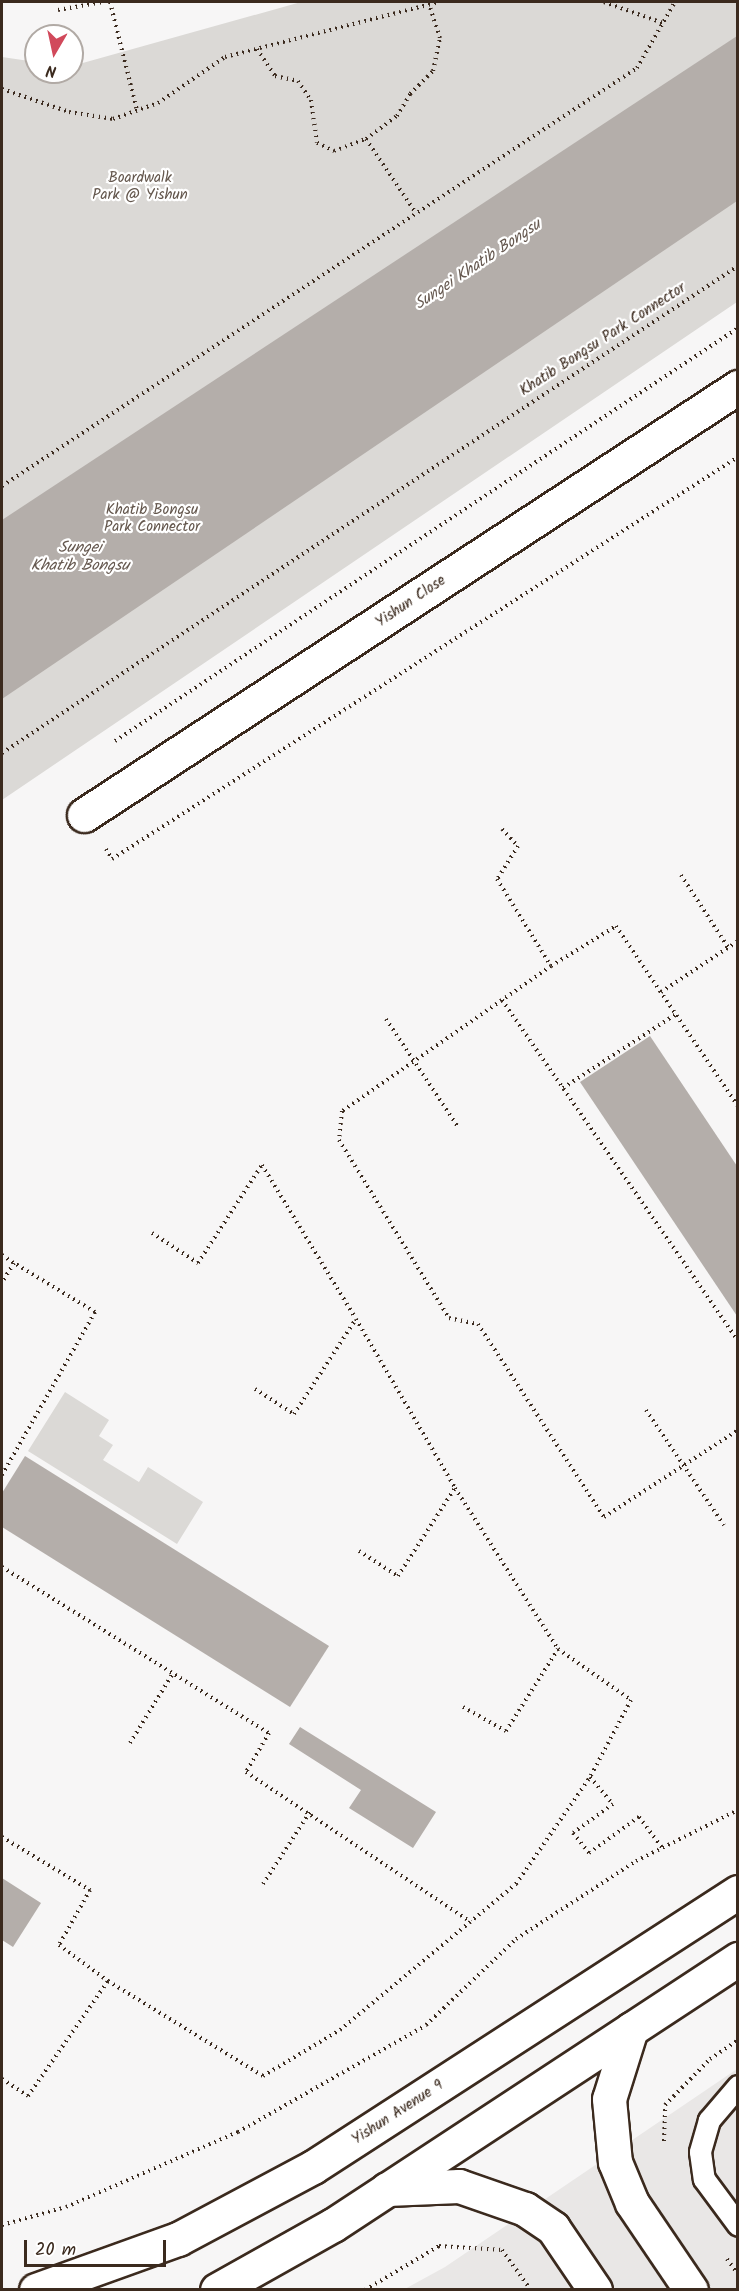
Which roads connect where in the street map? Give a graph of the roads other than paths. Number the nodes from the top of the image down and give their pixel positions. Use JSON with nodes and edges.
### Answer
{"nodes":[{"id":1,"x":738,"y":387,"type":"edge"},
{"id":2,"x":84,"y":815,"type":"dead end"},
{"id":3,"x":738,"y":1892,"type":"edge"},
{"id":4,"x":738,"y":1959,"type":"edge"},
{"id":5,"x":631,"y":2029,"type":"junction"},
{"id":6,"x":738,"y":2086,"type":"edge"},
{"id":7,"x":387,"y":2188,"type":"junction"},
{"id":8,"x":738,"y":2225,"type":"edge"},
{"id":9,"x":36,"y":2289,"type":"edge"},
{"id":10,"x":217,"y":2289,"type":"edge"},
{"id":11,"x":595,"y":2289,"type":"edge"},
{"id":12,"x":691,"y":2289,"type":"edge"}],
"edges":[{"from":1,"to":2,"type":"street","name":"Yishun Close"},
{"from":3,"to":9,"type":"street","name":"Yishun Avenue 9"},
{"from":4,"to":5,"type":"street"},
{"from":5,"to":7,"type":"street"},
{"from":5,"to":12,"type":"street"},
{"from":6,"to":8,"type":"lane"},
{"from":7,"to":10,"type":"street"},
{"from":7,"to":11,"type":"street"}]}
